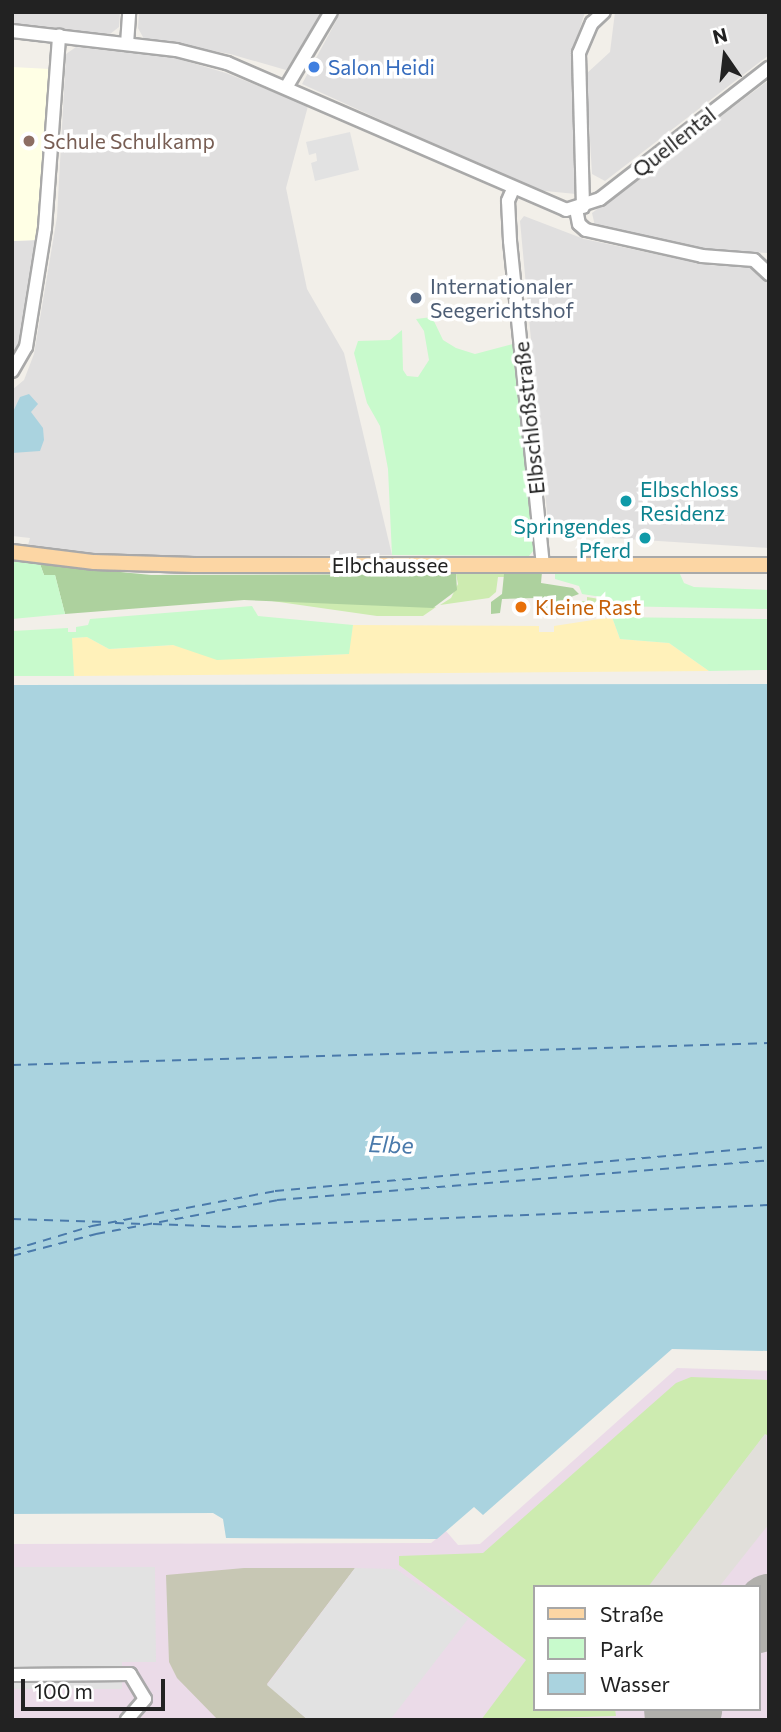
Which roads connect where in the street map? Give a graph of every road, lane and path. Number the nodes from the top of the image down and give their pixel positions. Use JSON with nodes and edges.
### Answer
{"nodes":[{"id":1,"x":129,"y":12,"type":"edge"},
{"id":2,"x":331,"y":12,"type":"edge"},
{"id":3,"x":604,"y":12,"type":"edge"},
{"id":4,"x":592,"y":18,"type":"edge"},
{"id":5,"x":12,"y":31,"type":"edge"},
{"id":6,"x":59,"y":36,"type":"junction"},
{"id":7,"x":127,"y":44,"type":"junction"},
{"id":8,"x":769,"y":68,"type":"edge"},
{"id":9,"x":287,"y":86,"type":"junction"},
{"id":10,"x":513,"y":189,"type":"junction"},
{"id":11,"x":580,"y":208,"type":"junction"},
{"id":12,"x":769,"y":274,"type":"edge"},
{"id":13,"x":12,"y":371,"type":"edge"},
{"id":14,"x":12,"y":552,"type":"edge"},
{"id":15,"x":544,"y":565,"type":"junction"},
{"id":16,"x":769,"y":565,"type":"edge"},
{"id":17,"x":12,"y":1675,"type":"edge"},
{"id":18,"x":127,"y":1720,"type":"edge"}],
"edges":[{"from":1,"to":7,"type":"street"},
{"from":2,"to":9,"type":"street"},
{"from":3,"to":4,"type":"street"},
{"from":4,"to":11,"type":"street"},
{"from":5,"to":6,"type":"street"},
{"from":6,"to":7,"type":"street"},
{"from":6,"to":13,"type":"street"},
{"from":7,"to":9,"type":"street"},
{"from":8,"to":11,"type":"street","name":"Quellental"},
{"from":9,"to":10,"type":"street"},
{"from":10,"to":11,"type":"street"},
{"from":10,"to":15,"type":"street","name":"Elbschloßstraße"},
{"from":11,"to":12,"type":"street"},
{"from":14,"to":15,"type":"main road","name":"Elbchaussee"},
{"from":15,"to":16,"type":"main road","name":"Elbchaussee"},
{"from":17,"to":18,"type":"street"}]}
